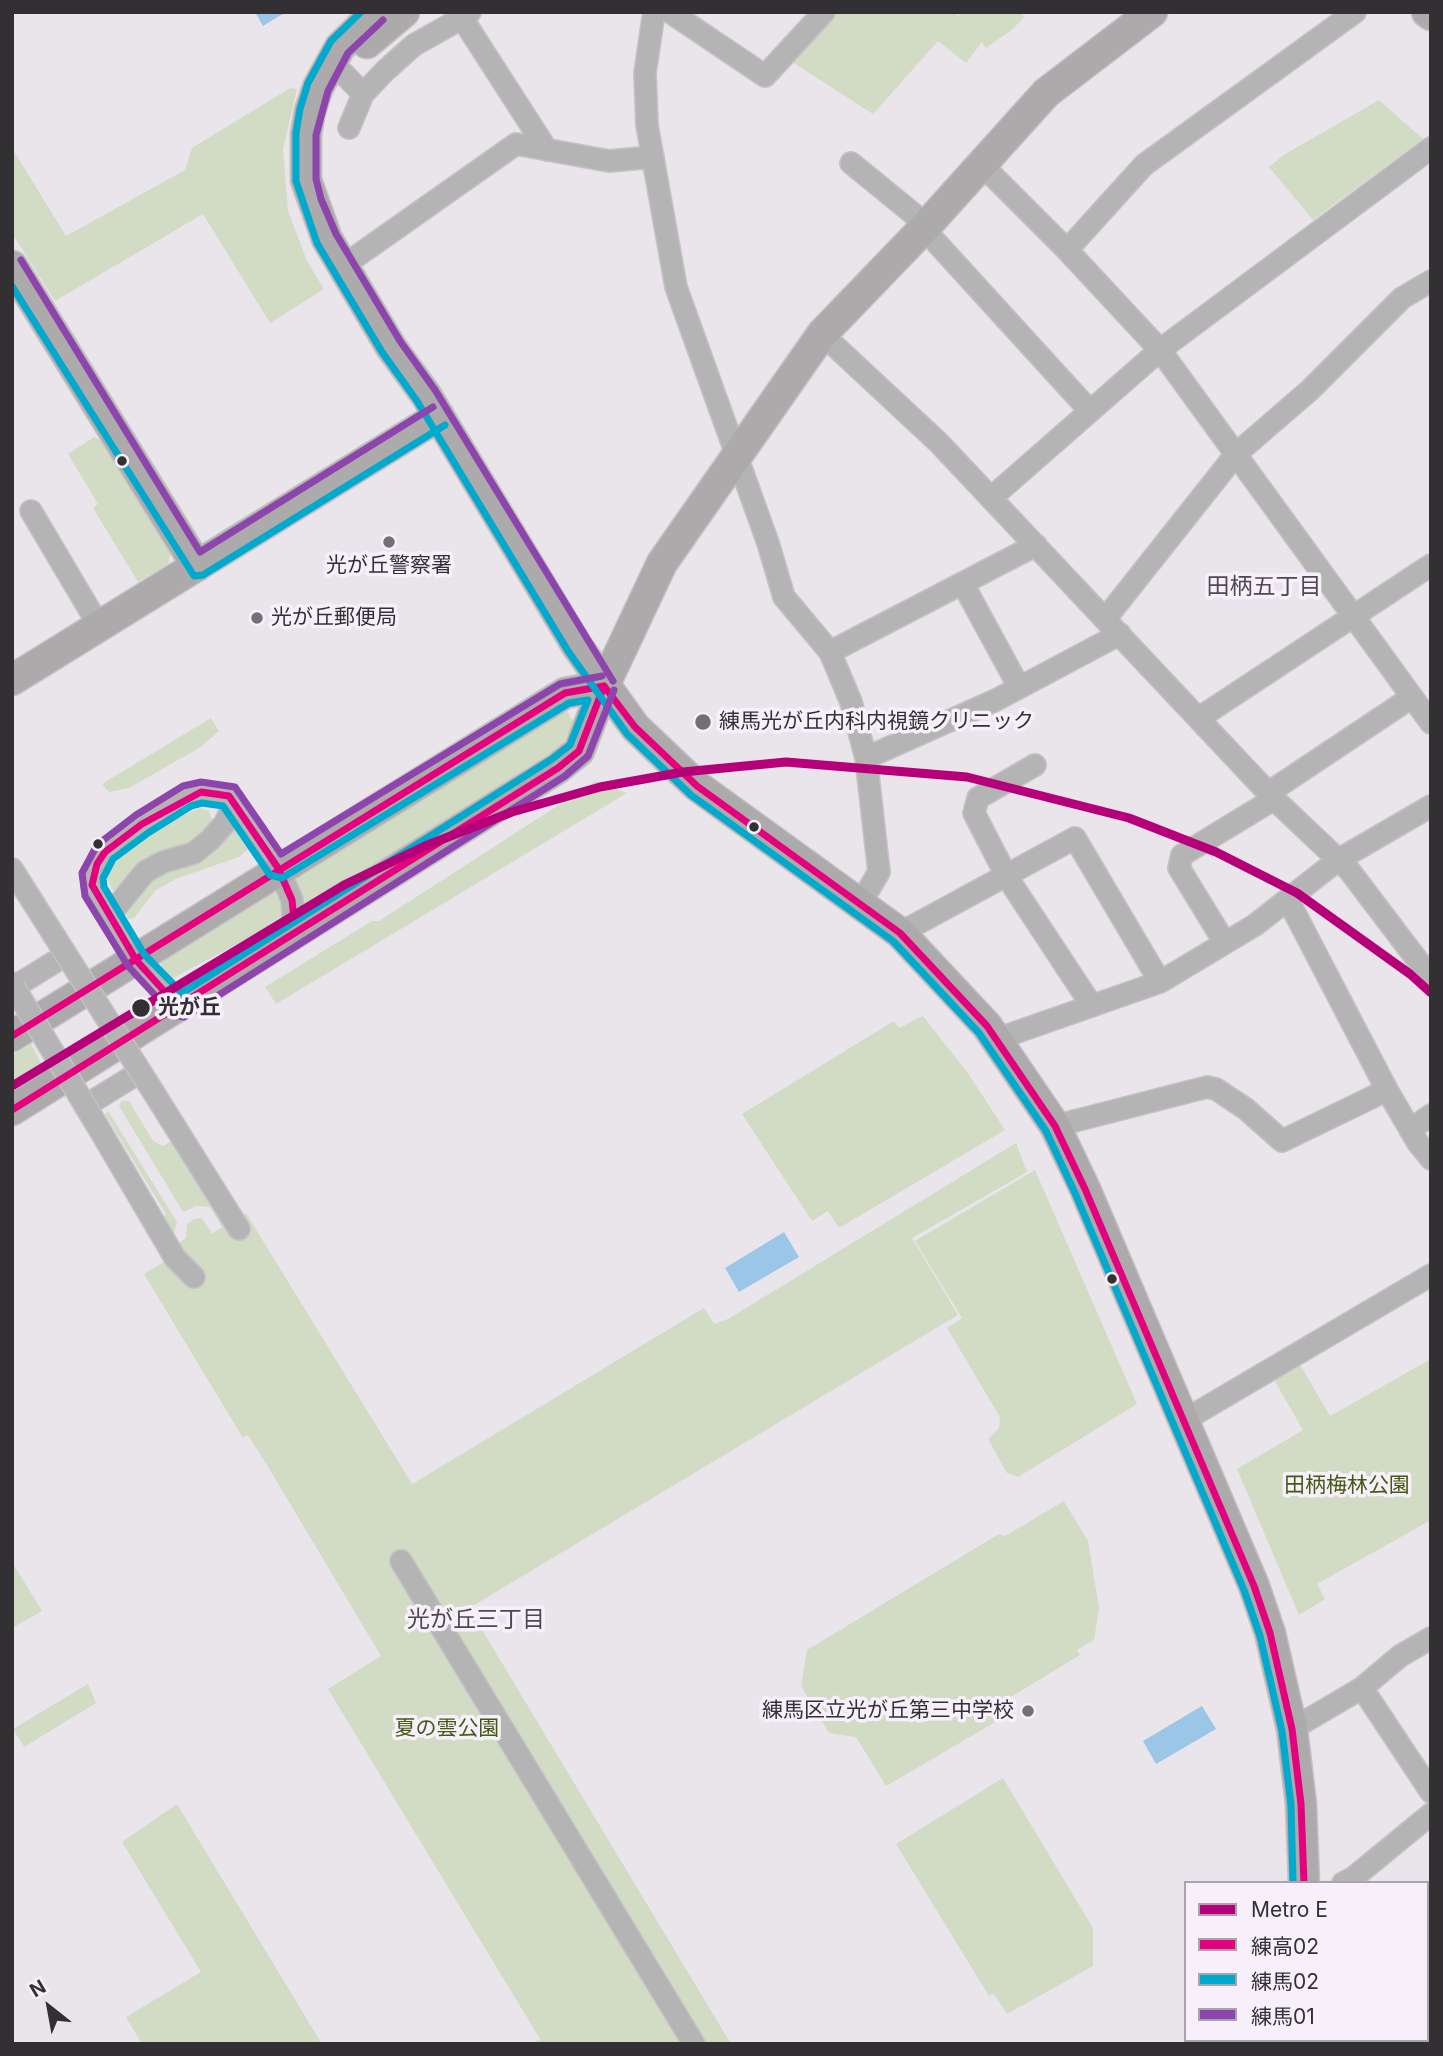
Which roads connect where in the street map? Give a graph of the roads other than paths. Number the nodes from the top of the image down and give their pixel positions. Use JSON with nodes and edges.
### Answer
{"nodes":[{"id":1,"x":376,"y":12,"type":"edge"},
{"id":2,"x":404,"y":12,"type":"edge"},
{"id":3,"x":654,"y":12,"type":"edge"},
{"id":4,"x":670,"y":12,"type":"edge"},
{"id":5,"x":824,"y":12,"type":"edge"},
{"id":6,"x":1355,"y":12,"type":"edge"},
{"id":7,"x":1148,"y":14,"type":"edge"},
{"id":8,"x":466,"y":15,"type":"edge"},
{"id":9,"x":353,"y":84,"type":"junction"},
{"id":10,"x":349,"y":128,"type":"dead end"},
{"id":11,"x":1431,"y":148,"type":"edge"},
{"id":12,"x":547,"y":150,"type":"junction"},
{"id":13,"x":653,"y":157,"type":"junction"},
{"id":14,"x":851,"y":163,"type":"dead end"},
{"id":15,"x":981,"y":164,"type":"junction"},
{"id":16,"x":926,"y":227,"type":"junction"},
{"id":17,"x":1067,"y":250,"type":"junction"},
{"id":18,"x":357,"y":256,"type":"junction"},
{"id":19,"x":12,"y":266,"type":"edge"},
{"id":20,"x":1431,"y":281,"type":"edge"},
{"id":21,"x":822,"y":334,"type":"junction"},
{"id":22,"x":1160,"y":350,"type":"junction"},
{"id":23,"x":433,"y":406,"type":"junction"},
{"id":24,"x":1090,"y":411,"type":"junction"},
{"id":25,"x":736,"y":454,"type":"junction"},
{"id":26,"x":1236,"y":454,"type":"junction"},
{"id":27,"x":991,"y":498,"type":"junction"},
{"id":28,"x":31,"y":511,"type":"dead end"},
{"id":29,"x":1036,"y":545,"type":"junction"},
{"id":30,"x":1431,"y":565,"type":"edge"},
{"id":31,"x":197,"y":566,"type":"junction"},
{"id":32,"x":964,"y":584,"type":"junction"},
{"id":33,"x":92,"y":614,"type":"dead end"},
{"id":34,"x":1354,"y":615,"type":"junction"},
{"id":35,"x":1113,"y":626,"type":"junction"},
{"id":36,"x":830,"y":653,"type":"junction"},
{"id":37,"x":12,"y":680,"type":"edge"},
{"id":38,"x":604,"y":686,"type":"junction"},
{"id":39,"x":1019,"y":687,"type":"junction"},
{"id":40,"x":1412,"y":697,"type":"junction"},
{"id":41,"x":1199,"y":718,"type":"junction"},
{"id":42,"x":1431,"y":723,"type":"edge"},
{"id":43,"x":866,"y":758,"type":"junction"},
{"id":44,"x":1035,"y":765,"type":"dead end"},
{"id":45,"x":1271,"y":796,"type":"junction"},
{"id":46,"x":235,"y":802,"type":"junction"},
{"id":47,"x":1431,"y":806,"type":"edge"},
{"id":48,"x":1338,"y":860,"type":"junction"},
{"id":49,"x":278,"y":868,"type":"junction"},
{"id":50,"x":12,"y":869,"type":"edge"},
{"id":51,"x":1007,"y":877,"type":"junction"},
{"id":52,"x":1288,"y":900,"type":"junction"},
{"id":53,"x":860,"y":904,"type":"junction"},
{"id":54,"x":109,"y":916,"type":"junction"},
{"id":55,"x":295,"y":932,"type":"junction"},
{"id":56,"x":900,"y":933,"type":"junction"},
{"id":57,"x":1224,"y":943,"type":"junction"},
{"id":58,"x":60,"y":946,"type":"junction"},
{"id":59,"x":136,"y":960,"type":"junction"},
{"id":60,"x":1431,"y":978,"type":"edge"},
{"id":61,"x":1160,"y":982,"type":"junction"},
{"id":62,"x":13,"y":985,"type":"edge"},
{"id":63,"x":1092,"y":1006,"type":"junction"},
{"id":64,"x":180,"y":1007,"type":"junction"},
{"id":65,"x":12,"y":1036,"type":"edge"},
{"id":66,"x":997,"y":1039,"type":"junction"},
{"id":67,"x":140,"y":1072,"type":"junction"},
{"id":68,"x":1387,"y":1090,"type":"junction"},
{"id":69,"x":85,"y":1106,"type":"junction"},
{"id":70,"x":12,"y":1110,"type":"edge"},
{"id":71,"x":1431,"y":1115,"type":"edge"},
{"id":72,"x":1055,"y":1126,"type":"junction"},
{"id":73,"x":1410,"y":1130,"type":"junction"},
{"id":74,"x":1431,"y":1159,"type":"edge"},
{"id":75,"x":239,"y":1230,"type":"dead end"},
{"id":76,"x":1431,"y":1275,"type":"edge"},
{"id":77,"x":194,"y":1277,"type":"dead end"},
{"id":78,"x":1183,"y":1421,"type":"junction"},
{"id":79,"x":401,"y":1561,"type":"dead end"},
{"id":80,"x":1431,"y":1638,"type":"edge"},
{"id":81,"x":1362,"y":1688,"type":"junction"},
{"id":82,"x":1292,"y":1730,"type":"junction"},
{"id":83,"x":1431,"y":1791,"type":"edge"},
{"id":84,"x":1431,"y":1814,"type":"edge"},
{"id":85,"x":1304,"y":1881,"type":"edge"},
{"id":86,"x":1347,"y":1881,"type":"edge"},
{"id":87,"x":694,"y":2044,"type":"edge"}],
"edges":[{"from":1,"to":23,"type":"street"},
{"from":2,"to":9,"type":"street"},
{"from":3,"to":13,"type":"street"},
{"from":4,"to":5,"type":"street"},
{"from":6,"to":17,"type":"street"},
{"from":7,"to":15,"type":"street"},
{"from":8,"to":9,"type":"street"},
{"from":8,"to":12,"type":"street"},
{"from":9,"to":10,"type":"street"},
{"from":9,"to":18,"type":"street"},
{"from":11,"to":22,"type":"street"},
{"from":12,"to":13,"type":"street"},
{"from":12,"to":18,"type":"street"},
{"from":13,"to":25,"type":"street"},
{"from":14,"to":16,"type":"street"},
{"from":15,"to":16,"type":"street"},
{"from":15,"to":17,"type":"street"},
{"from":16,"to":21,"type":"street"},
{"from":16,"to":24,"type":"street"},
{"from":17,"to":22,"type":"street"},
{"from":18,"to":23,"type":"street"},
{"from":19,"to":31,"type":"street"},
{"from":20,"to":26,"type":"street"},
{"from":21,"to":25,"type":"street"},
{"from":21,"to":27,"type":"street"},
{"from":22,"to":24,"type":"street"},
{"from":22,"to":26,"type":"street"},
{"from":23,"to":31,"type":"street"},
{"from":23,"to":38,"type":"street"},
{"from":24,"to":27,"type":"street"},
{"from":25,"to":36,"type":"street"},
{"from":25,"to":38,"type":"street"},
{"from":26,"to":34,"type":"street"},
{"from":26,"to":35,"type":"street"},
{"from":27,"to":29,"type":"street"},
{"from":28,"to":33,"type":"street"},
{"from":29,"to":32,"type":"street"},
{"from":29,"to":35,"type":"street"},
{"from":30,"to":34,"type":"street"},
{"from":31,"to":37,"type":"street"},
{"from":32,"to":36,"type":"street"},
{"from":32,"to":39,"type":"street"},
{"from":34,"to":40,"type":"street"},
{"from":34,"to":41,"type":"street"},
{"from":35,"to":39,"type":"street"},
{"from":35,"to":41,"type":"street"},
{"from":36,"to":43,"type":"street"},
{"from":38,"to":49,"type":"street"},
{"from":38,"to":53,"type":"street"},
{"from":38,"to":55,"type":"street"},
{"from":39,"to":43,"type":"street"},
{"from":40,"to":42,"type":"street"},
{"from":40,"to":45,"type":"street"},
{"from":41,"to":45,"type":"street"},
{"from":43,"to":53,"type":"street"},
{"from":44,"to":51,"type":"street"},
{"from":45,"to":48,"type":"street"},
{"from":45,"to":57,"type":"street"},
{"from":46,"to":49,"type":"street"},
{"from":46,"to":54,"type":"street"},
{"from":46,"to":54,"type":"street"},
{"from":47,"to":48,"type":"street"},
{"from":48,"to":52,"type":"street"},
{"from":48,"to":60,"type":"street"},
{"from":49,"to":55,"type":"street"},
{"from":49,"to":59,"type":"street"},
{"from":50,"to":58,"type":"street"},
{"from":51,"to":56,"type":"street"},
{"from":51,"to":61,"type":"street"},
{"from":51,"to":63,"type":"street"},
{"from":52,"to":57,"type":"street"},
{"from":52,"to":68,"type":"street"},
{"from":53,"to":56,"type":"street"},
{"from":54,"to":59,"type":"street"},
{"from":55,"to":64,"type":"street"},
{"from":56,"to":66,"type":"street"},
{"from":57,"to":61,"type":"street"},
{"from":58,"to":62,"type":"street"},
{"from":58,"to":67,"type":"street","bridge":true},
{"from":59,"to":64,"type":"street"},
{"from":59,"to":65,"type":"street"},
{"from":61,"to":63,"type":"street"},
{"from":62,"to":69,"type":"street","bridge":true},
{"from":63,"to":66,"type":"street"},
{"from":64,"to":70,"type":"street"},
{"from":66,"to":72,"type":"street"},
{"from":67,"to":69,"type":"street"},
{"from":67,"to":75,"type":"street","bridge":true},
{"from":68,"to":72,"type":"street"},
{"from":68,"to":73,"type":"street"},
{"from":69,"to":77,"type":"street","bridge":true},
{"from":71,"to":73,"type":"street"},
{"from":72,"to":78,"type":"street"},
{"from":73,"to":74,"type":"street"},
{"from":76,"to":78,"type":"street"},
{"from":78,"to":82,"type":"street"},
{"from":79,"to":87,"type":"street"},
{"from":80,"to":81,"type":"street"},
{"from":81,"to":82,"type":"street"},
{"from":81,"to":83,"type":"street"},
{"from":82,"to":85,"type":"street"},
{"from":84,"to":86,"type":"street"}]}
